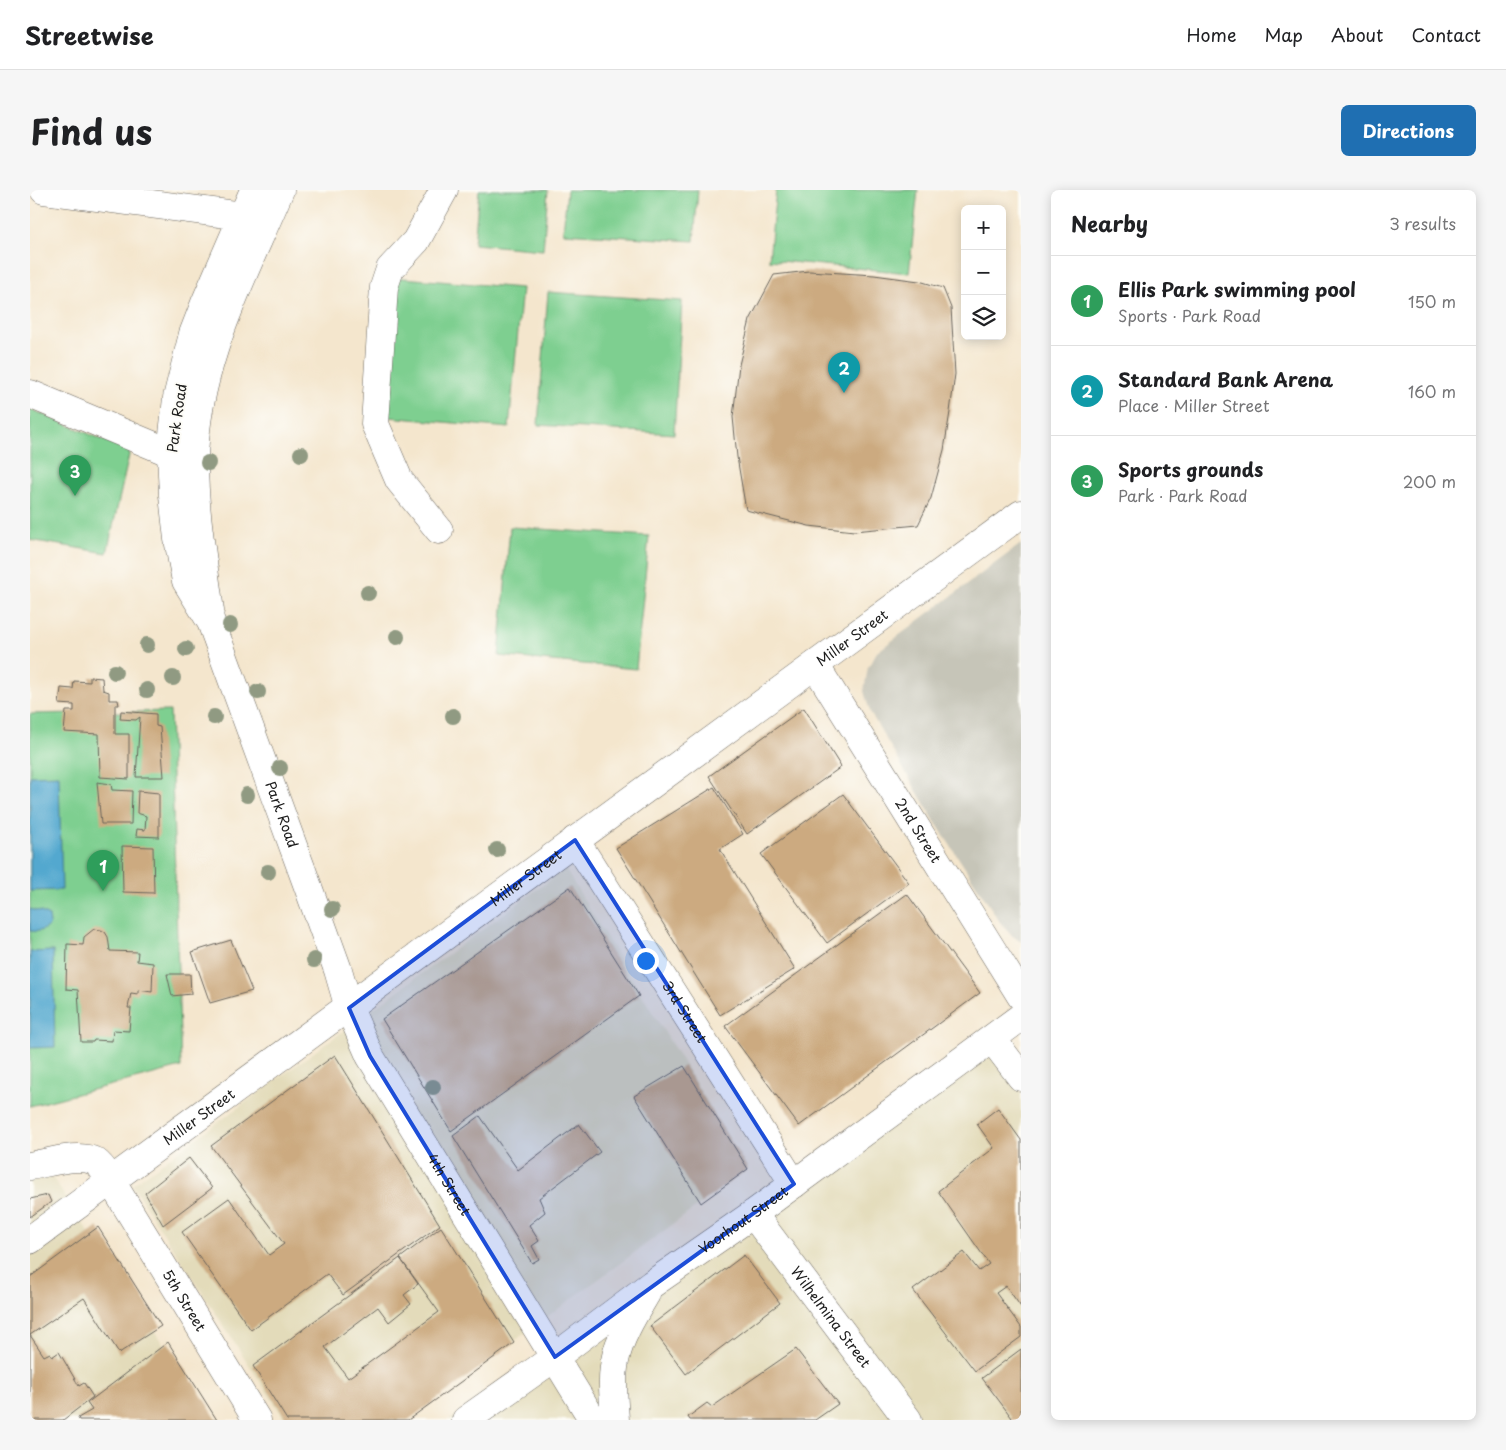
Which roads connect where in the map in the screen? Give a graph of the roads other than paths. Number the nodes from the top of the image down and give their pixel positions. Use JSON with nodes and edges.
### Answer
{"nodes":[{"id":1,"x":44,"y":190,"type":"edge"},
{"id":2,"x":254,"y":190,"type":"edge"},
{"id":3,"x":280,"y":190,"type":"edge"},
{"id":4,"x":444,"y":190,"type":"edge"},
{"id":5,"x":254,"y":219,"type":"junction"},
{"id":6,"x":30,"y":394,"type":"edge"},
{"id":7,"x":171,"y":453,"type":"junction"},
{"id":8,"x":1021,"y":514,"type":"edge"},
{"id":9,"x":439,"y":530,"type":"dead end"},
{"id":10,"x":211,"y":622,"type":"junction"},
{"id":11,"x":815,"y":665,"type":"junction"},
{"id":12,"x":575,"y":840,"type":"junction"},
{"id":13,"x":1021,"y":996,"type":"edge"},
{"id":14,"x":349,"y":1008,"type":"junction"},
{"id":15,"x":1021,"y":1017,"type":"edge"},
{"id":16,"x":992,"y":1039,"type":"junction"},
{"id":17,"x":1021,"y":1077,"type":"edge"},
{"id":18,"x":30,"y":1166,"type":"edge"},
{"id":19,"x":111,"y":1181,"type":"junction"},
{"id":20,"x":794,"y":1184,"type":"junction"},
{"id":21,"x":753,"y":1214,"type":"junction"},
{"id":22,"x":30,"y":1240,"type":"edge"},
{"id":23,"x":652,"y":1284,"type":"junction"},
{"id":24,"x":556,"y":1356,"type":"junction"},
{"id":25,"x":257,"y":1420,"type":"edge"},
{"id":26,"x":466,"y":1420,"type":"edge"},
{"id":27,"x":594,"y":1420,"type":"edge"},
{"id":28,"x":614,"y":1420,"type":"edge"},
{"id":29,"x":908,"y":1420,"type":"edge"}],
"edges":[{"from":1,"to":5,"type":"street"},
{"from":2,"to":5,"type":"street"},
{"from":3,"to":5,"type":"street"},
{"from":4,"to":9,"type":"street"},
{"from":5,"to":7,"type":"street","name":"Park Road"},
{"from":5,"to":10,"type":"street","name":"Park Road"},
{"from":6,"to":7,"type":"street"},
{"from":7,"to":10,"type":"street","name":"Park Road"},
{"from":8,"to":11,"type":"street","name":"Miller Street"},
{"from":10,"to":14,"type":"street","name":"Park Road"},
{"from":11,"to":12,"type":"street","name":"Miller Street"},
{"from":11,"to":13,"type":"street","name":"2nd Street"},
{"from":12,"to":14,"type":"street","name":"Miller Street"},
{"from":12,"to":20,"type":"street","name":"3rd Street"},
{"from":14,"to":19,"type":"street","name":"Miller Street"},
{"from":14,"to":24,"type":"street","name":"4th Street"},
{"from":15,"to":16,"type":"street","name":"Voorhout Street"},
{"from":16,"to":17,"type":"street"},
{"from":16,"to":20,"type":"street","name":"Voorhout Street"},
{"from":18,"to":19,"type":"street","name":"5th Street"},
{"from":19,"to":22,"type":"street","name":"Miller Street"},
{"from":19,"to":25,"type":"street","name":"5th Street"},
{"from":20,"to":21,"type":"street","name":"Voorhout Street"},
{"from":21,"to":23,"type":"street","name":"Voorhout Street"},
{"from":21,"to":29,"type":"street","name":"Wilhelmina Street"},
{"from":23,"to":24,"type":"street","name":"Voorhout Street"},
{"from":23,"to":28,"type":"street"},
{"from":24,"to":26,"type":"street","name":"Voorhout Street"},
{"from":24,"to":27,"type":"street","name":"4th Street"}]}
